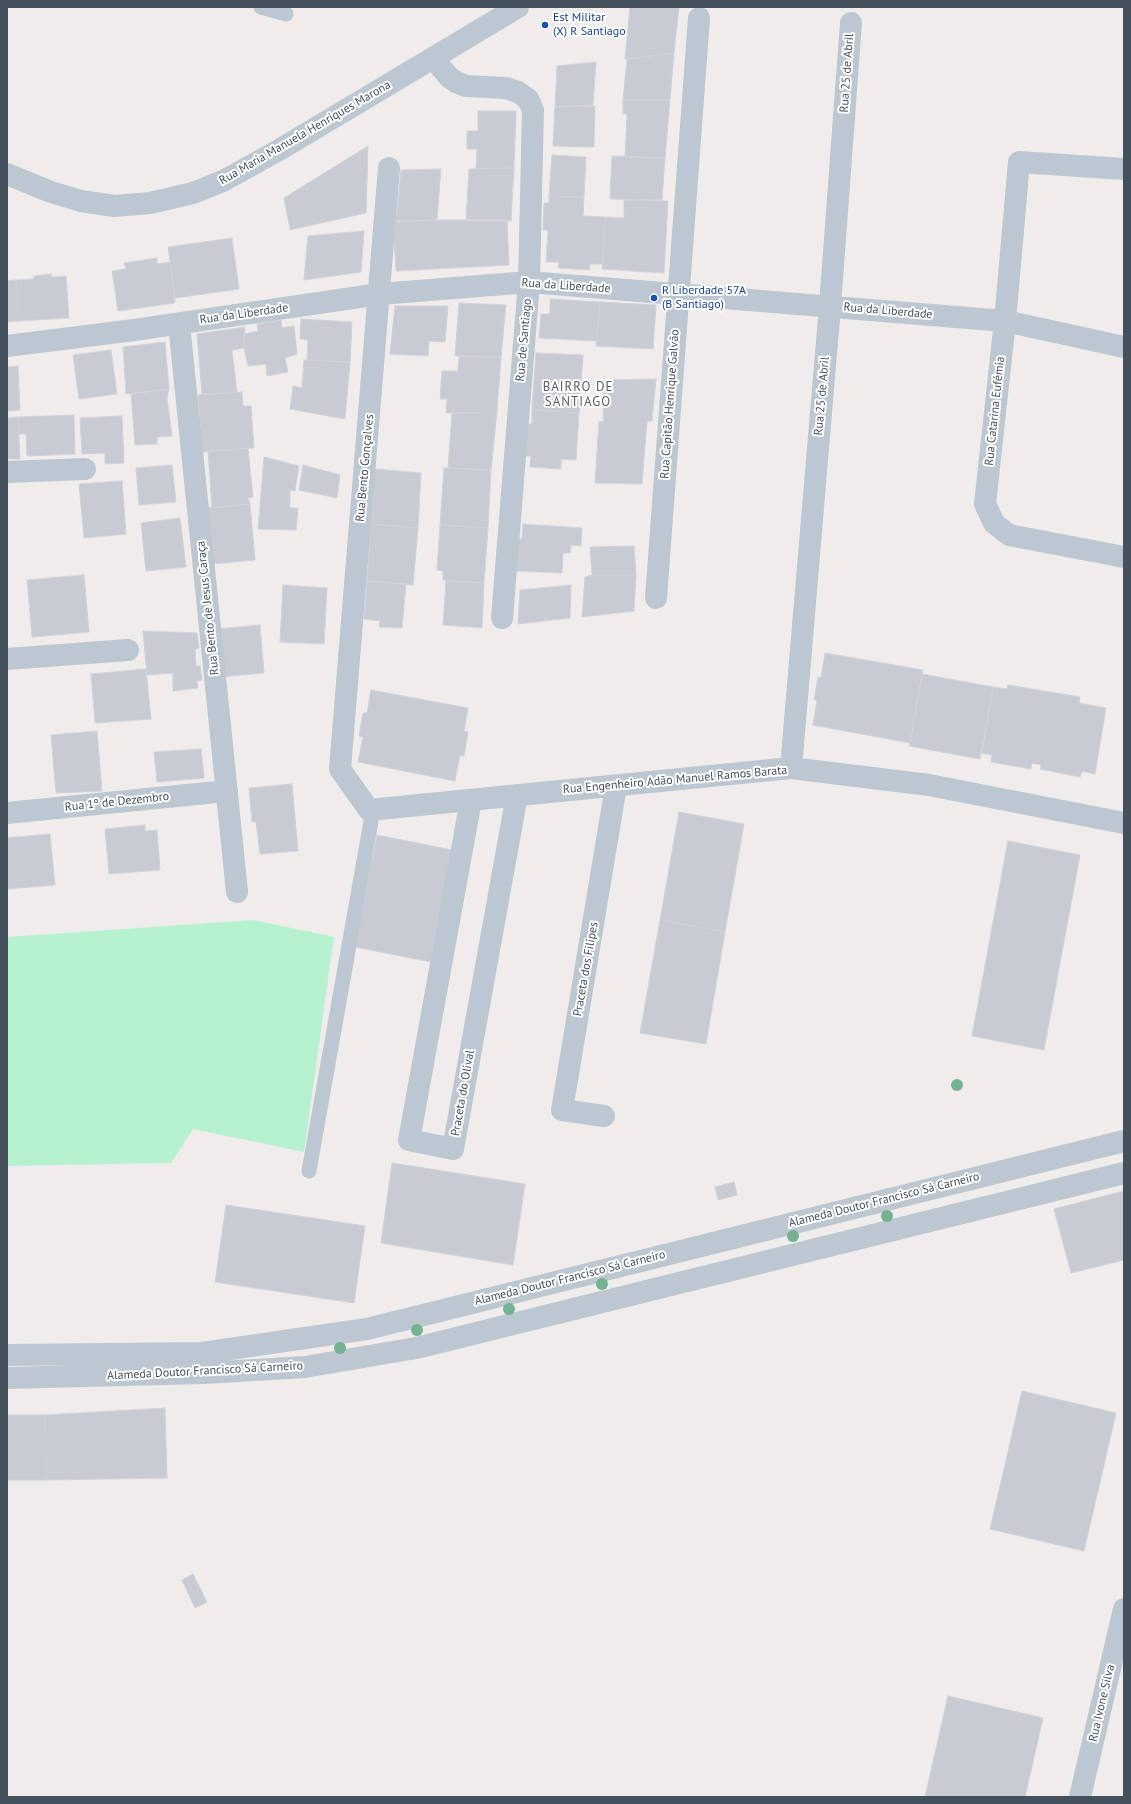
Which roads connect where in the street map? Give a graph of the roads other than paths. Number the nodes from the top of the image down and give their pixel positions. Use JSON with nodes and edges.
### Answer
{"nodes":[{"id":1,"x":261,"y":7,"type":"edge"},
{"id":2,"x":518,"y":7,"type":"edge"},
{"id":3,"x":286,"y":14,"type":"dead end"},
{"id":4,"x":699,"y":18,"type":"dead end"},
{"id":5,"x":851,"y":23,"type":"dead end"},
{"id":6,"x":433,"y":58,"type":"junction"},
{"id":7,"x":389,"y":168,"type":"dead end"},
{"id":8,"x":1124,"y":169,"type":"edge"},
{"id":9,"x":7,"y":174,"type":"edge"},
{"id":10,"x":529,"y":282,"type":"junction"},
{"id":11,"x":380,"y":294,"type":"junction"},
{"id":12,"x":679,"y":294,"type":"junction"},
{"id":13,"x":830,"y":306,"type":"junction"},
{"id":14,"x":1005,"y":321,"type":"junction"},
{"id":15,"x":179,"y":324,"type":"junction"},
{"id":16,"x":7,"y":346,"type":"edge"},
{"id":17,"x":1124,"y":346,"type":"edge"},
{"id":18,"x":85,"y":469,"type":"dead end"},
{"id":19,"x":7,"y":472,"type":"edge"},
{"id":20,"x":1124,"y":558,"type":"edge"},
{"id":21,"x":656,"y":598,"type":"dead end"},
{"id":22,"x":502,"y":618,"type":"dead end"},
{"id":23,"x":128,"y":650,"type":"dead end"},
{"id":24,"x":7,"y":659,"type":"edge"},
{"id":25,"x":791,"y":768,"type":"junction"},
{"id":26,"x":616,"y":786,"type":"junction"},
{"id":27,"x":227,"y":791,"type":"junction"},
{"id":28,"x":518,"y":795,"type":"junction"},
{"id":29,"x":471,"y":800,"type":"junction"},
{"id":30,"x":373,"y":810,"type":"junction"},
{"id":31,"x":7,"y":813,"type":"edge"},
{"id":32,"x":1124,"y":823,"type":"edge"},
{"id":33,"x":236,"y":892,"type":"dead end"},
{"id":34,"x":604,"y":1116,"type":"dead end"},
{"id":35,"x":1124,"y":1140,"type":"edge"},
{"id":36,"x":309,"y":1171,"type":"dead end"},
{"id":37,"x":1124,"y":1173,"type":"edge"},
{"id":38,"x":7,"y":1355,"type":"edge"},
{"id":39,"x":7,"y":1378,"type":"edge"},
{"id":40,"x":1124,"y":1609,"type":"edge"},
{"id":41,"x":1080,"y":1797,"type":"edge"}],
"edges":[{"from":1,"to":3,"type":"lane"},
{"from":2,"to":6,"type":"street","name":"Rua Maria Manuela Henriques Marona"},
{"from":4,"to":12,"type":"street","name":"Rua Capitão Henrique Galvão"},
{"from":5,"to":13,"type":"street","name":"Rua 25 de Abril"},
{"from":6,"to":9,"type":"street","name":"Rua Maria Manuela Henriques Marona"},
{"from":6,"to":10,"type":"street","name":"Rua de Santiago"},
{"from":7,"to":11,"type":"street","name":"Rua Bento Gonçalves"},
{"from":8,"to":14,"type":"street","name":"Rua Catarina Eufémia"},
{"from":10,"to":11,"type":"street","name":"Rua da Liberdade"},
{"from":10,"to":12,"type":"street","name":"Rua da Liberdade"},
{"from":10,"to":22,"type":"street","name":"Rua de Santiago"},
{"from":11,"to":15,"type":"street","name":"Rua da Liberdade"},
{"from":11,"to":30,"type":"street","name":"Rua Bento Gonçalves"},
{"from":12,"to":13,"type":"street","name":"Rua da Liberdade"},
{"from":12,"to":21,"type":"street","name":"Rua Capitão Henrique Galvão"},
{"from":13,"to":14,"type":"street","name":"Rua da Liberdade"},
{"from":13,"to":25,"type":"street","name":"Rua 25 de Abril"},
{"from":14,"to":17,"type":"street","name":"Rua da Liberdade"},
{"from":14,"to":20,"type":"street","name":"Rua Catarina Eufémia"},
{"from":15,"to":16,"type":"street","name":"Rua da Liberdade"},
{"from":15,"to":27,"type":"street","name":"Rua Bento de Jesus Caraça"},
{"from":18,"to":19,"type":"street"},
{"from":23,"to":24,"type":"street"},
{"from":25,"to":26,"type":"street","name":"Rua Engenheiro Adão Manuel Ramos Barata"},
{"from":25,"to":32,"type":"street","name":"Rua Engenheiro Adão Manuel Ramos Barata"},
{"from":26,"to":28,"type":"street","name":"Rua Engenheiro Adão Manuel Ramos Barata"},
{"from":26,"to":34,"type":"street","name":"Praceta dos Filipes"},
{"from":27,"to":31,"type":"street","name":"Rua 1º de Dezembro"},
{"from":27,"to":33,"type":"street","name":"Rua Bento de Jesus Caraça"},
{"from":28,"to":29,"type":"street","name":"Rua Engenheiro Adão Manuel Ramos Barata"},
{"from":28,"to":29,"type":"street","name":"Praceta do Olival"},
{"from":29,"to":30,"type":"street","name":"Rua Engenheiro Adão Manuel Ramos Barata"},
{"from":30,"to":36,"type":"lane"},
{"from":35,"to":38,"type":"street","name":"Alameda Doutor Francisco Sá Carneiro"},
{"from":37,"to":39,"type":"street","name":"Alameda Doutor Francisco Sá Carneiro"},
{"from":40,"to":41,"type":"street","name":"Rua Ivone Silva"}]}
